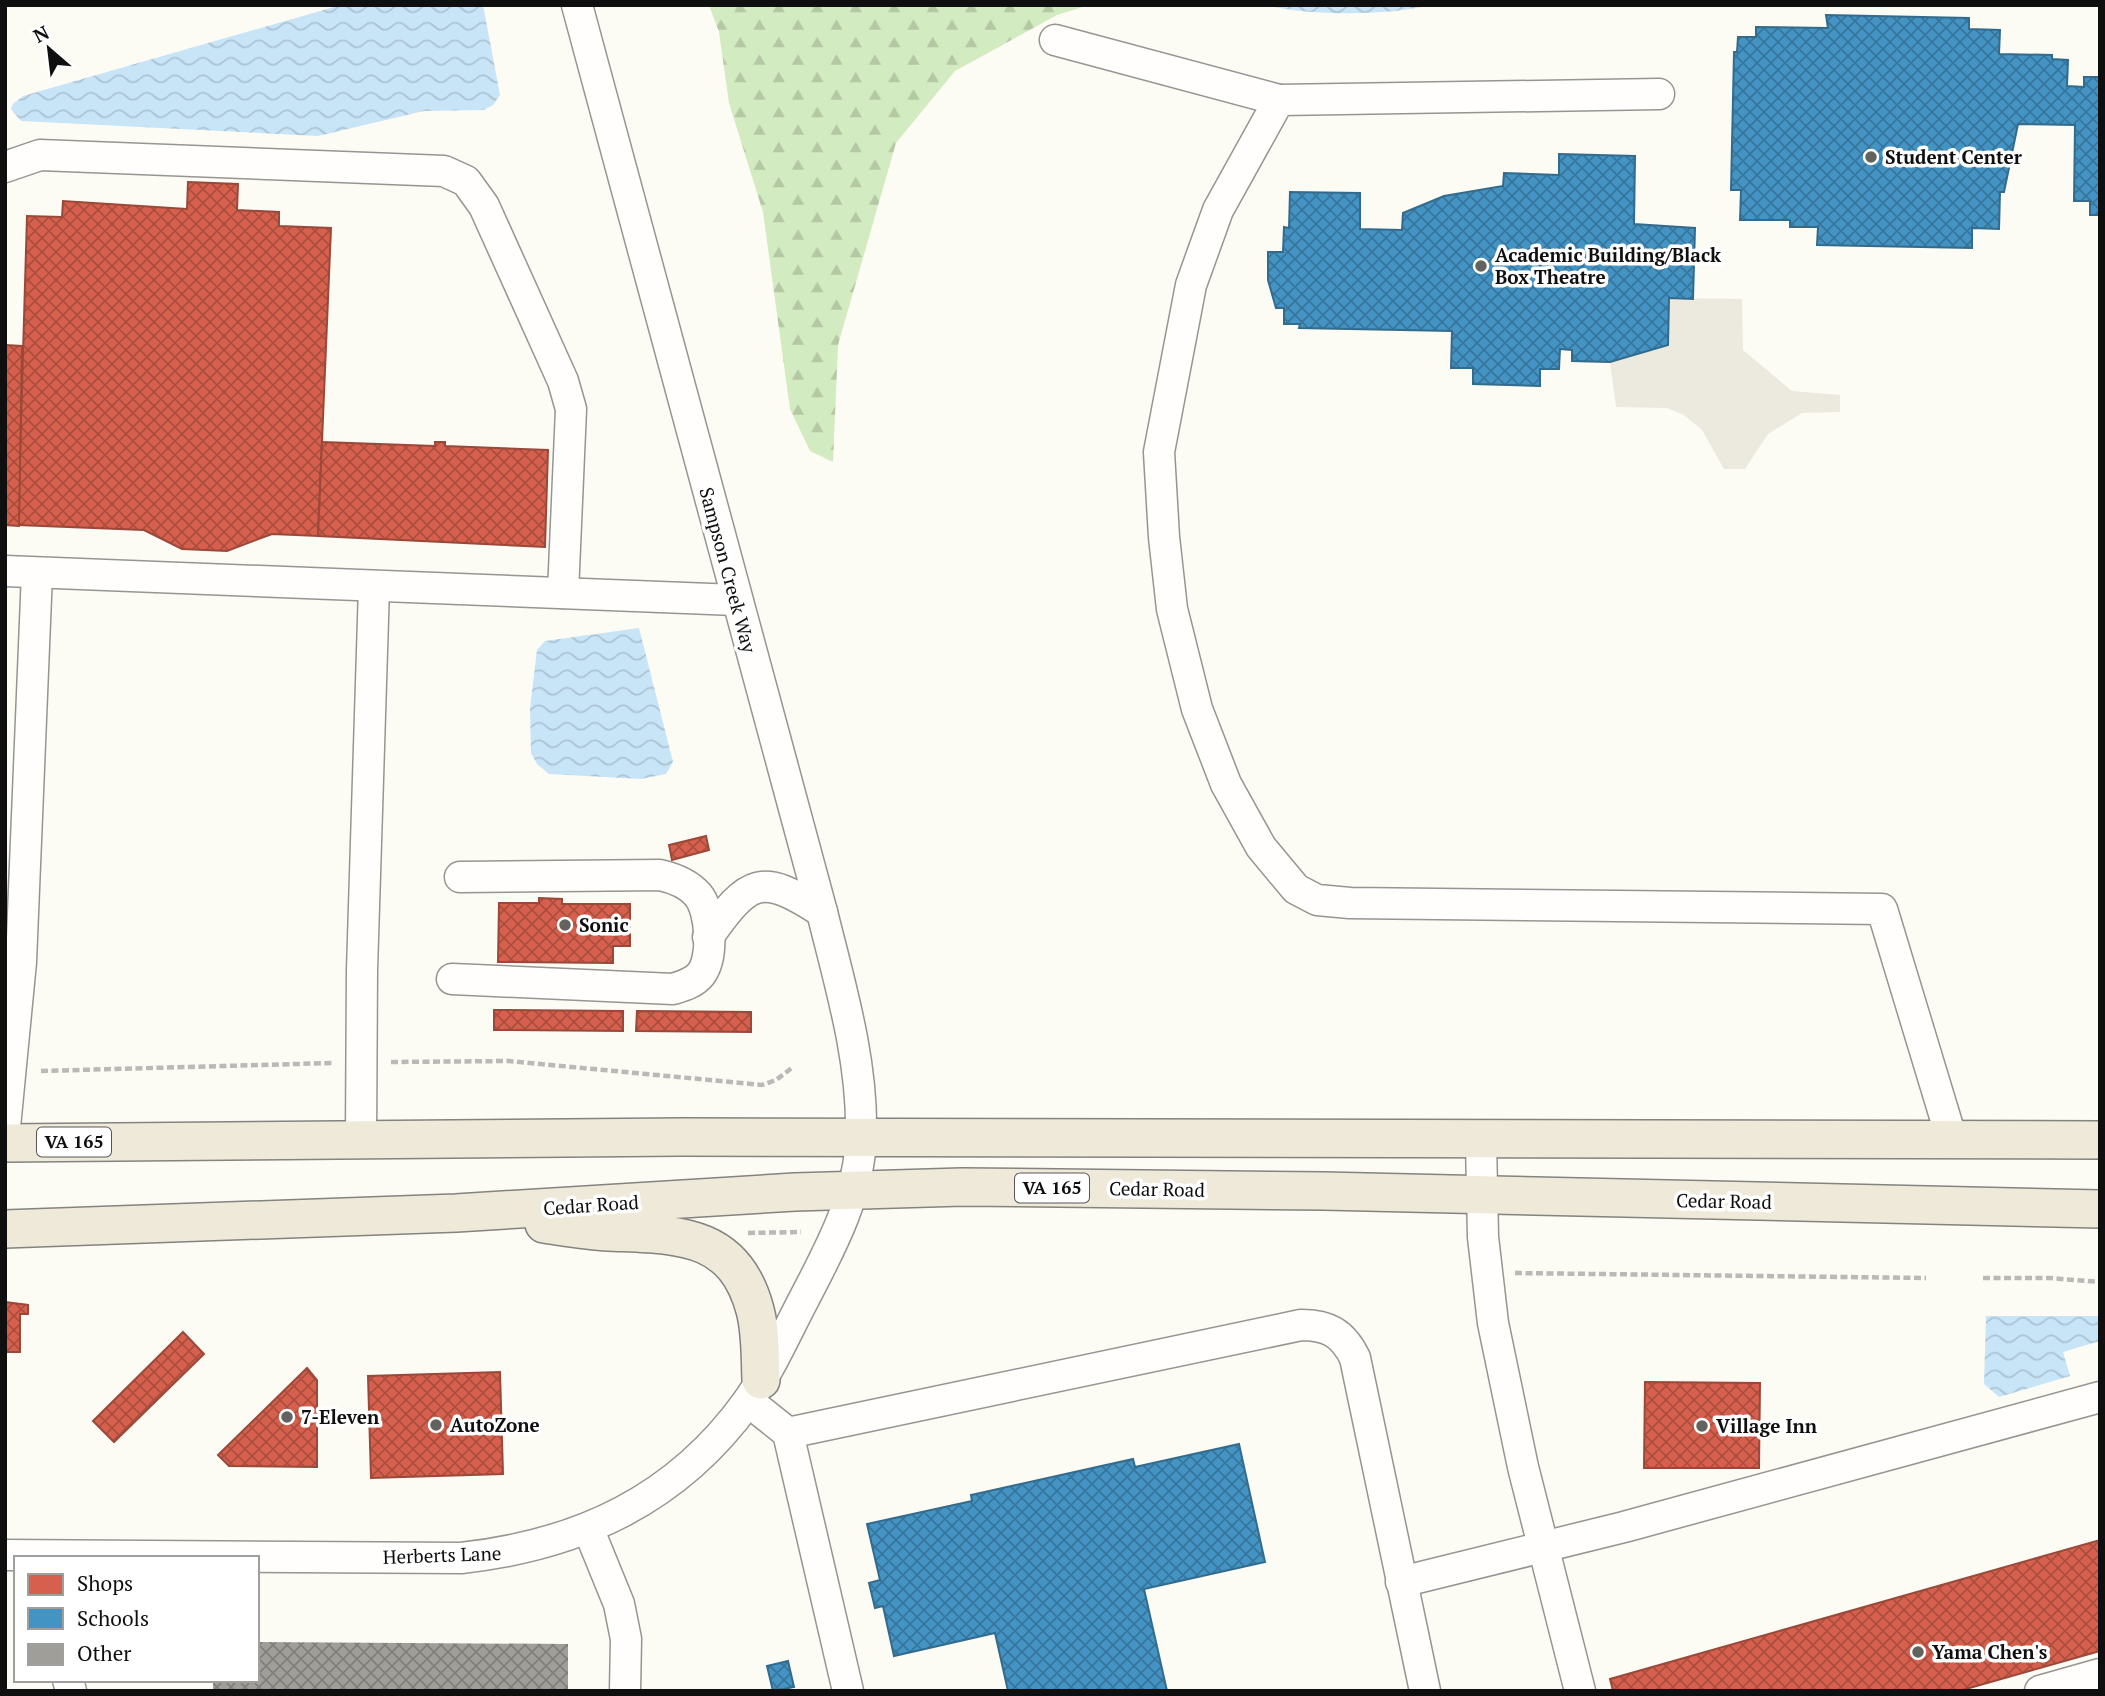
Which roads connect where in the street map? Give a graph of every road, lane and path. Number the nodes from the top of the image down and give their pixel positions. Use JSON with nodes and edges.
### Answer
{"nodes":[{"id":1,"x":577,"y":5,"type":"edge"},
{"id":2,"x":1055,"y":40,"type":"dead end"},
{"id":3,"x":1659,"y":94,"type":"dead end"},
{"id":4,"x":1279,"y":100,"type":"junction"},
{"id":5,"x":5,"y":167,"type":"edge"},
{"id":6,"x":5,"y":571,"type":"edge"},
{"id":7,"x":37,"y":573,"type":"junction"},
{"id":8,"x":374,"y":587,"type":"junction"},
{"id":9,"x":563,"y":593,"type":"junction"},
{"id":10,"x":736,"y":600,"type":"junction"},
{"id":11,"x":460,"y":877,"type":"dead end"},
{"id":12,"x":822,"y":912,"type":"junction"},
{"id":13,"x":708,"y":937,"type":"junction"},
{"id":14,"x":452,"y":979,"type":"dead end"},
{"id":15,"x":364,"y":1063,"type":"junction"},
{"id":16,"x":793,"y":1067,"type":"dead end"},
{"id":17,"x":9,"y":1072,"type":"junction"},
{"id":18,"x":5,"y":1127,"type":"edge"},
{"id":19,"x":361,"y":1138,"type":"junction"},
{"id":20,"x":861,"y":1138,"type":"junction"},
{"id":21,"x":1952,"y":1140,"type":"junction"},
{"id":22,"x":2100,"y":1140,"type":"edge"},
{"id":23,"x":1481,"y":1141,"type":"junction"},
{"id":24,"x":5,"y":1143,"type":"edge"},
{"id":25,"x":851,"y":1191,"type":"junction"},
{"id":26,"x":1482,"y":1195,"type":"junction"},
{"id":27,"x":2100,"y":1209,"type":"edge"},
{"id":28,"x":456,"y":1213,"type":"junction"},
{"id":29,"x":5,"y":1229,"type":"edge"},
{"id":30,"x":801,"y":1232,"type":"dead end"},
{"id":31,"x":737,"y":1234,"type":"dead end"},
{"id":32,"x":1486,"y":1272,"type":"junction"},
{"id":33,"x":1926,"y":1278,"type":"dead end"},
{"id":34,"x":1983,"y":1278,"type":"dead end"},
{"id":35,"x":2100,"y":1282,"type":"edge"},
{"id":36,"x":755,"y":1391,"type":"junction"},
{"id":37,"x":2100,"y":1397,"type":"edge"},
{"id":38,"x":788,"y":1433,"type":"junction"},
{"id":39,"x":588,"y":1528,"type":"junction"},
{"id":40,"x":1544,"y":1546,"type":"junction"},
{"id":41,"x":5,"y":1555,"type":"edge"},
{"id":42,"x":40,"y":1556,"type":"edge"},
{"id":43,"x":259,"y":1557,"type":"edge"},
{"id":44,"x":1401,"y":1582,"type":"junction"},
{"id":45,"x":2100,"y":1674,"type":"edge"},
{"id":46,"x":625,"y":1691,"type":"edge"},
{"id":47,"x":848,"y":1691,"type":"edge"},
{"id":48,"x":1425,"y":1691,"type":"edge"},
{"id":49,"x":1580,"y":1691,"type":"edge"},
{"id":50,"x":2040,"y":1691,"type":"edge"}],
"edges":[{"from":1,"to":10,"type":"street","name":"Sampson Creek Way"},
{"from":2,"to":4,"type":"street"},
{"from":3,"to":4,"type":"street"},
{"from":4,"to":21,"type":"street"},
{"from":5,"to":9,"type":"street"},
{"from":6,"to":7,"type":"street"},
{"from":7,"to":8,"type":"street"},
{"from":7,"to":17,"type":"street"},
{"from":8,"to":9,"type":"street"},
{"from":8,"to":15,"type":"street"},
{"from":9,"to":10,"type":"street"},
{"from":10,"to":12,"type":"street","name":"Sampson Creek Way"},
{"from":11,"to":13,"type":"street"},
{"from":12,"to":13,"type":"street"},
{"from":12,"to":20,"type":"street","name":"Sampson Creek Way"},
{"from":13,"to":14,"type":"street"},
{"from":15,"to":16,"type":"path"},
{"from":15,"to":17,"type":"path"},
{"from":15,"to":19,"type":"street"},
{"from":17,"to":18,"type":"street"},
{"from":19,"to":20,"type":"main road","number":"VA 165"},
{"from":19,"to":24,"type":"main road","number":"VA 165"},
{"from":20,"to":23,"type":"main road","number":"VA 165"},
{"from":20,"to":25,"type":"street","name":"Herberts Lane"},
{"from":21,"to":22,"type":"main road","number":"VA 165"},
{"from":21,"to":23,"type":"main road","number":"VA 165"},
{"from":23,"to":26,"type":"street"},
{"from":25,"to":26,"type":"main road","name":"Cedar Road","number":"VA 165"},
{"from":25,"to":28,"type":"main road","name":"Cedar Road","number":"VA 165"},
{"from":25,"to":36,"type":"street","name":"Herberts Lane"},
{"from":26,"to":27,"type":"main road","name":"Cedar Road","number":"VA 165"},
{"from":26,"to":32,"type":"street"},
{"from":28,"to":29,"type":"main road","name":"Cedar Road","number":"VA 165"},
{"from":28,"to":36,"type":"main road"},
{"from":30,"to":31,"type":"path"},
{"from":32,"to":33,"type":"path"},
{"from":32,"to":40,"type":"street"},
{"from":34,"to":35,"type":"path"},
{"from":36,"to":38,"type":"street"},
{"from":36,"to":39,"type":"street","name":"Herberts Lane"},
{"from":37,"to":40,"type":"street"},
{"from":38,"to":44,"type":"street"},
{"from":38,"to":47,"type":"street"},
{"from":39,"to":43,"type":"street","name":"Herberts Lane"},
{"from":39,"to":46,"type":"street"},
{"from":40,"to":44,"type":"street"},
{"from":40,"to":49,"type":"street"},
{"from":41,"to":42,"type":"street","name":"Herberts Lane"},
{"from":44,"to":48,"type":"street"},
{"from":45,"to":50,"type":"street"}]}
